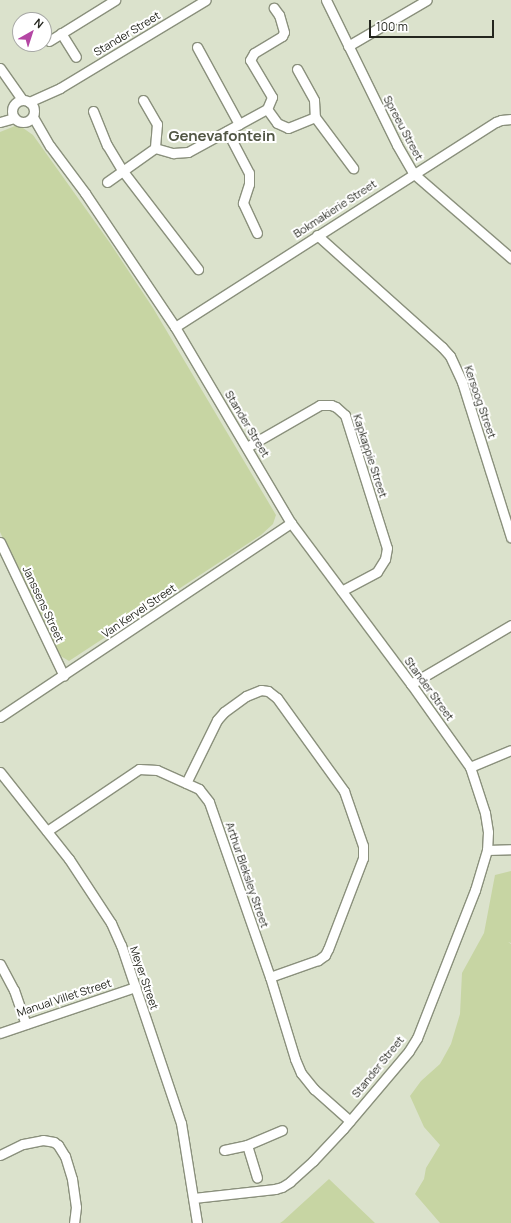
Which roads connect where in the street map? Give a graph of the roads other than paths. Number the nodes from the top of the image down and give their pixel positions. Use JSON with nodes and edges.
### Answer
{"nodes":[{"id":1,"x":115,"y":0,"type":"edge"},
{"id":2,"x":205,"y":0,"type":"edge"},
{"id":3,"x":326,"y":0,"type":"edge"},
{"id":4,"x":428,"y":0,"type":"edge"},
{"id":5,"x":274,"y":8,"type":"dead end"},
{"id":6,"x":61,"y":33,"type":"junction"},
{"id":7,"x":52,"y":39,"type":"edge"},
{"id":8,"x":348,"y":46,"type":"junction"},
{"id":9,"x":197,"y":47,"type":"dead end"},
{"id":10,"x":76,"y":57,"type":"dead end"},
{"id":11,"x":1,"y":70,"type":"edge"},
{"id":12,"x":296,"y":70,"type":"dead end"},
{"id":13,"x":60,"y":88,"type":"junction"},
{"id":14,"x":143,"y":100,"type":"dead end"},
{"id":15,"x":19,"y":106,"type":"junction"},
{"id":16,"x":267,"y":109,"type":"junction"},
{"id":17,"x":93,"y":111,"type":"dead end"},
{"id":18,"x":31,"y":116,"type":"junction"},
{"id":19,"x":315,"y":117,"type":"junction"},
{"id":20,"x":0,"y":118,"type":"edge"},
{"id":21,"x":511,"y":119,"type":"edge"},
{"id":22,"x":0,"y":122,"type":"edge"},
{"id":23,"x":239,"y":124,"type":"junction"},
{"id":24,"x":227,"y":131,"type":"junction"},
{"id":25,"x":155,"y":148,"type":"junction"},
{"id":26,"x":352,"y":168,"type":"dead end"},
{"id":27,"x":122,"y":170,"type":"junction"},
{"id":28,"x":413,"y":173,"type":"junction"},
{"id":29,"x":107,"y":182,"type":"dead end"},
{"id":30,"x":257,"y":233,"type":"dead end"},
{"id":31,"x":317,"y":234,"type":"junction"},
{"id":32,"x":511,"y":258,"type":"edge"},
{"id":33,"x":198,"y":269,"type":"dead end"},
{"id":34,"x":175,"y":327,"type":"junction"},
{"id":35,"x":247,"y":447,"type":"junction"},
{"id":36,"x":291,"y":523,"type":"junction"},
{"id":37,"x":511,"y":537,"type":"edge"},
{"id":38,"x":0,"y":542,"type":"edge"},
{"id":39,"x":342,"y":591,"type":"junction"},
{"id":40,"x":511,"y":624,"type":"edge"},
{"id":41,"x":64,"y":676,"type":"junction"},
{"id":42,"x":411,"y":684,"type":"junction"},
{"id":43,"x":0,"y":717,"type":"edge"},
{"id":44,"x":511,"y":750,"type":"edge"},
{"id":45,"x":470,"y":767,"type":"junction"},
{"id":46,"x":0,"y":772,"type":"edge"},
{"id":47,"x":186,"y":783,"type":"junction"},
{"id":48,"x":47,"y":830,"type":"junction"},
{"id":49,"x":511,"y":849,"type":"edge"},
{"id":50,"x":487,"y":850,"type":"junction"},
{"id":51,"x":0,"y":964,"type":"edge"},
{"id":52,"x":270,"y":977,"type":"junction"},
{"id":53,"x":135,"y":987,"type":"junction"},
{"id":54,"x":26,"y":1024,"type":"junction"},
{"id":55,"x":0,"y":1033,"type":"edge"},
{"id":56,"x":350,"y":1121,"type":"junction"},
{"id":57,"x":282,"y":1130,"type":"dead end"},
{"id":58,"x":247,"y":1145,"type":"junction"},
{"id":59,"x":224,"y":1150,"type":"dead end"},
{"id":60,"x":0,"y":1155,"type":"edge"},
{"id":61,"x":257,"y":1178,"type":"dead end"},
{"id":62,"x":193,"y":1198,"type":"junction"},
{"id":63,"x":74,"y":1223,"type":"edge"},
{"id":64,"x":197,"y":1223,"type":"edge"}],
"edges":[{"from":1,"to":6,"type":"street"},
{"from":2,"to":13,"type":"street","name":"Stander Street"},
{"from":3,"to":8,"type":"street","name":"Spreeu Street"},
{"from":4,"to":8,"type":"street"},
{"from":5,"to":16,"type":"street"},
{"from":6,"to":7,"type":"street"},
{"from":6,"to":10,"type":"street"},
{"from":8,"to":28,"type":"street","name":"Spreeu Street"},
{"from":9,"to":23,"type":"street"},
{"from":11,"to":15,"type":"street"},
{"from":12,"to":19,"type":"street"},
{"from":13,"to":15,"type":"street","name":"Stander Street"},
{"from":13,"to":18,"type":"street","name":"Stander Street"},
{"from":14,"to":25,"type":"street"},
{"from":15,"to":18,"type":"street"},
{"from":15,"to":18,"type":"street"},
{"from":15,"to":20,"type":"street"},
{"from":15,"to":22,"type":"street"},
{"from":16,"to":19,"type":"street"},
{"from":16,"to":23,"type":"street"},
{"from":17,"to":27,"type":"street"},
{"from":18,"to":34,"type":"street","name":"Stander Street"},
{"from":19,"to":26,"type":"street"},
{"from":21,"to":28,"type":"street","name":"Bokmakierie Street"},
{"from":23,"to":24,"type":"street"},
{"from":24,"to":25,"type":"street"},
{"from":24,"to":30,"type":"street"},
{"from":25,"to":27,"type":"street"},
{"from":27,"to":29,"type":"street"},
{"from":27,"to":33,"type":"street"},
{"from":28,"to":31,"type":"street","name":"Bokmakierie Street"},
{"from":28,"to":32,"type":"street","name":"Spreeu Street"},
{"from":31,"to":34,"type":"street","name":"Bokmakierie Street"},
{"from":31,"to":37,"type":"street","name":"Kersoog Street"},
{"from":34,"to":35,"type":"street","name":"Stander Street"},
{"from":35,"to":36,"type":"street","name":"Stander Street"},
{"from":35,"to":39,"type":"street","name":"Kapkappie Street"},
{"from":36,"to":39,"type":"street","name":"Stander Street"},
{"from":36,"to":41,"type":"street","name":"Van Kervel Street"},
{"from":38,"to":41,"type":"street","name":"Janssens Street"},
{"from":39,"to":42,"type":"street","name":"Stander Street"},
{"from":40,"to":42,"type":"street"},
{"from":41,"to":43,"type":"street","name":"Van Kervel Street"},
{"from":42,"to":45,"type":"street","name":"Stander Street"},
{"from":44,"to":45,"type":"street"},
{"from":45,"to":50,"type":"street","name":"Stander Street"},
{"from":46,"to":48,"type":"street","name":"Meyer Street"},
{"from":47,"to":48,"type":"street","name":"Arthur Bleksley Street"},
{"from":47,"to":52,"type":"street","name":"Arthur Bleksley Street"},
{"from":47,"to":52,"type":"street"},
{"from":48,"to":53,"type":"street","name":"Meyer Street"},
{"from":49,"to":50,"type":"street"},
{"from":50,"to":56,"type":"street","name":"Stander Street"},
{"from":51,"to":54,"type":"street"},
{"from":52,"to":56,"type":"street","name":"Arthur Bleksley Street"},
{"from":53,"to":54,"type":"street","name":"Manual Villet Street"},
{"from":53,"to":62,"type":"street","name":"Meyer Street"},
{"from":54,"to":55,"type":"street","name":"Manual Villet Street"},
{"from":56,"to":62,"type":"street","name":"Stander Street"},
{"from":57,"to":58,"type":"street"},
{"from":58,"to":59,"type":"street"},
{"from":58,"to":61,"type":"street"},
{"from":60,"to":63,"type":"street"},
{"from":62,"to":64,"type":"street","name":"Meyer Street"}]}
